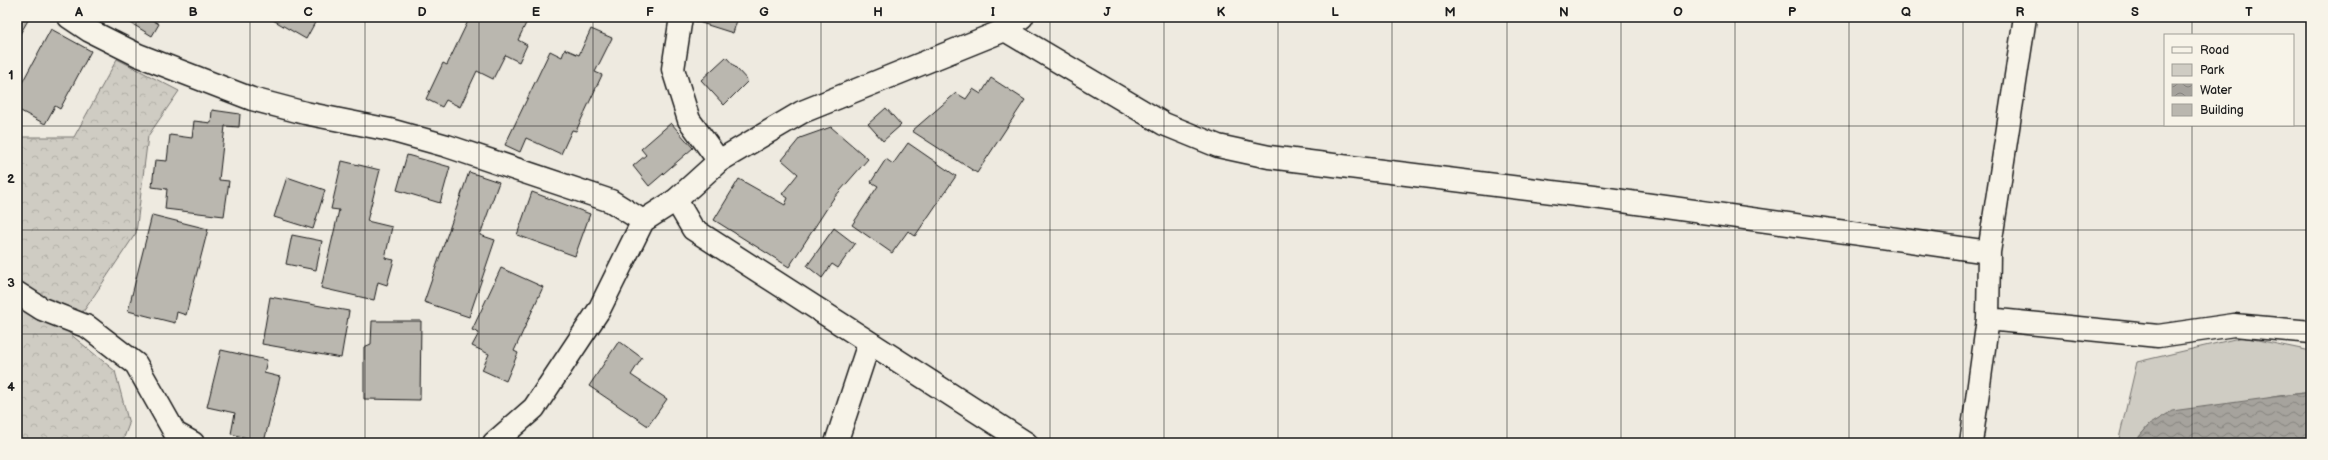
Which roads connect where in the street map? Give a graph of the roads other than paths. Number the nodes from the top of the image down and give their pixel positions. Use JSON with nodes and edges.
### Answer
{"nodes":[{"id":1,"x":69,"y":17,"type":"edge"},
{"id":2,"x":681,"y":17,"type":"edge"},
{"id":3,"x":1022,"y":17,"type":"edge"},
{"id":4,"x":2025,"y":17,"type":"edge"},
{"id":5,"x":1005,"y":30,"type":"junction"},
{"id":6,"x":719,"y":161,"type":"junction"},
{"id":7,"x":676,"y":200,"type":"junction"},
{"id":8,"x":643,"y":222,"type":"junction"},
{"id":9,"x":1989,"y":252,"type":"junction"},
{"id":10,"x":17,"y":293,"type":"edge"},
{"id":11,"x":1988,"y":319,"type":"junction"},
{"id":12,"x":2311,"y":332,"type":"edge"},
{"id":13,"x":869,"y":342,"type":"junction"},
{"id":14,"x":192,"y":443,"type":"edge"},
{"id":15,"x":494,"y":443,"type":"edge"},
{"id":16,"x":836,"y":443,"type":"edge"},
{"id":17,"x":1026,"y":443,"type":"edge"},
{"id":18,"x":1971,"y":443,"type":"edge"}],
"edges":[{"from":1,"to":8,"type":"street"},
{"from":2,"to":6,"type":"street"},
{"from":3,"to":5,"type":"street"},
{"from":4,"to":9,"type":"street"},
{"from":5,"to":6,"type":"street"},
{"from":5,"to":9,"type":"street"},
{"from":6,"to":7,"type":"street"},
{"from":7,"to":8,"type":"street"},
{"from":7,"to":13,"type":"street"},
{"from":8,"to":15,"type":"street"},
{"from":9,"to":11,"type":"street"},
{"from":10,"to":14,"type":"street"},
{"from":11,"to":12,"type":"street"},
{"from":11,"to":18,"type":"street"},
{"from":13,"to":16,"type":"street"},
{"from":13,"to":17,"type":"street"}]}
